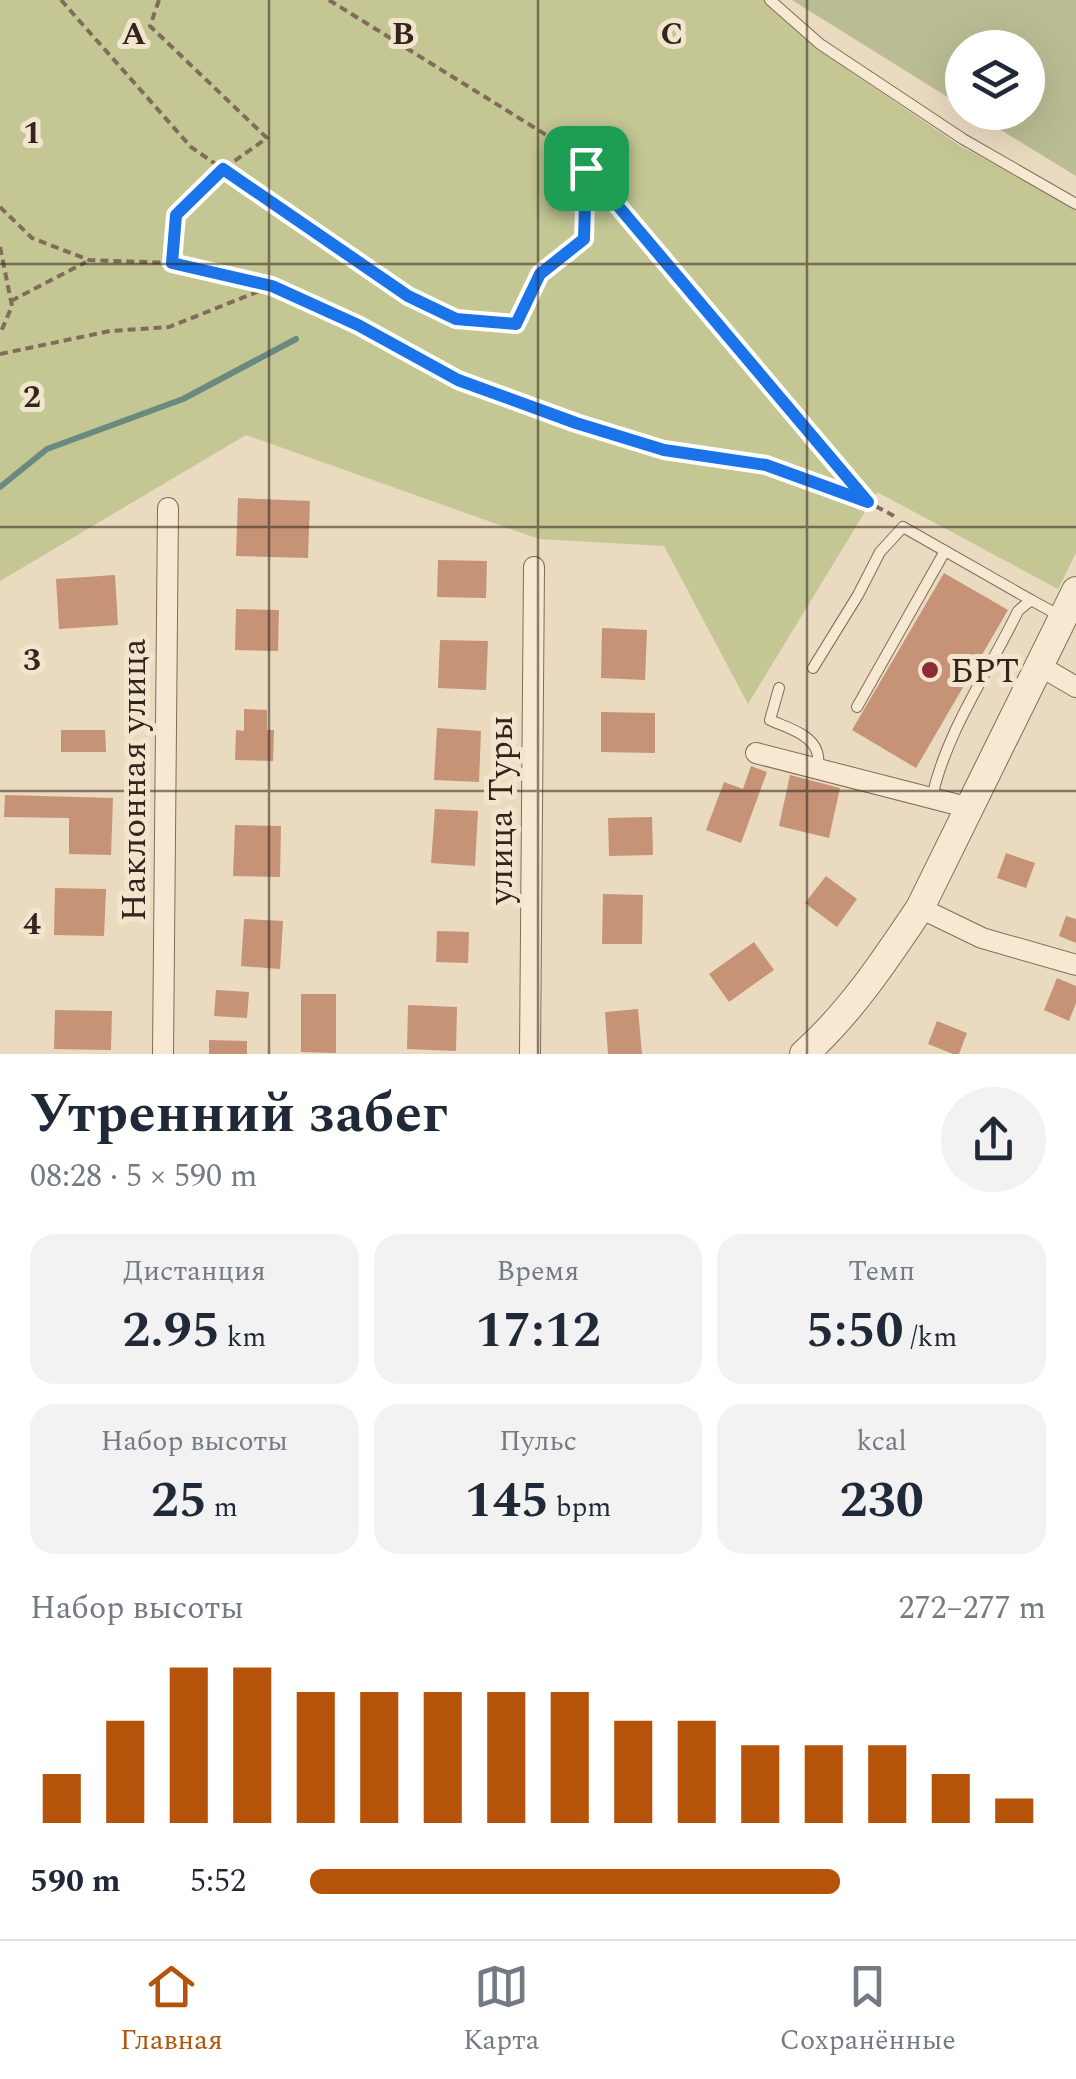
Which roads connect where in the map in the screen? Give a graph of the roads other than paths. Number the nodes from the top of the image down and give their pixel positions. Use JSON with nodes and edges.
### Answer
{"nodes":[{"id":1,"x":770,"y":0,"type":"edge"},
{"id":2,"x":1076,"y":204,"type":"edge"},
{"id":3,"x":168,"y":508,"type":"dead end"},
{"id":4,"x":945,"y":552,"type":"junction"},
{"id":5,"x":534,"y":567,"type":"dead end"},
{"id":6,"x":1076,"y":590,"type":"edge"},
{"id":7,"x":1032,"y":600,"type":"junction"},
{"id":8,"x":1063,"y":618,"type":"junction"},
{"id":9,"x":1040,"y":666,"type":"junction"},
{"id":10,"x":813,"y":668,"type":"dead end"},
{"id":11,"x":1076,"y":687,"type":"edge"},
{"id":12,"x":779,"y":688,"type":"dead end"},
{"id":13,"x":857,"y":707,"type":"dead end"},
{"id":14,"x":756,"y":752,"type":"dead end"},
{"id":15,"x":818,"y":768,"type":"junction"},
{"id":16,"x":932,"y":798,"type":"junction"},
{"id":17,"x":970,"y":808,"type":"junction"},
{"id":18,"x":920,"y":908,"type":"junction"},
{"id":19,"x":1076,"y":965,"type":"edge"},
{"id":20,"x":832,"y":1043,"type":"edge"},
{"id":21,"x":163,"y":1054,"type":"edge"},
{"id":22,"x":530,"y":1054,"type":"edge"},
{"id":23,"x":804,"y":1054,"type":"edge"}],
"edges":[{"from":1,"to":2,"type":"lane"},
{"from":3,"to":21,"type":"street","name":"Наклонная улица"},
{"from":4,"to":7,"type":"lane"},
{"from":4,"to":10,"type":"lane"},
{"from":4,"to":13,"type":"lane"},
{"from":5,"to":22,"type":"street","name":"улица Туры"},
{"from":6,"to":8,"type":"street"},
{"from":7,"to":8,"type":"lane"},
{"from":7,"to":16,"type":"lane"},
{"from":8,"to":9,"type":"street"},
{"from":9,"to":11,"type":"street"},
{"from":9,"to":17,"type":"street"},
{"from":12,"to":15,"type":"lane"},
{"from":14,"to":15,"type":"street"},
{"from":15,"to":16,"type":"street"},
{"from":16,"to":17,"type":"street"},
{"from":17,"to":18,"type":"street"},
{"from":18,"to":19,"type":"street"},
{"from":18,"to":20,"type":"street"},
{"from":20,"to":23,"type":"street"}]}
